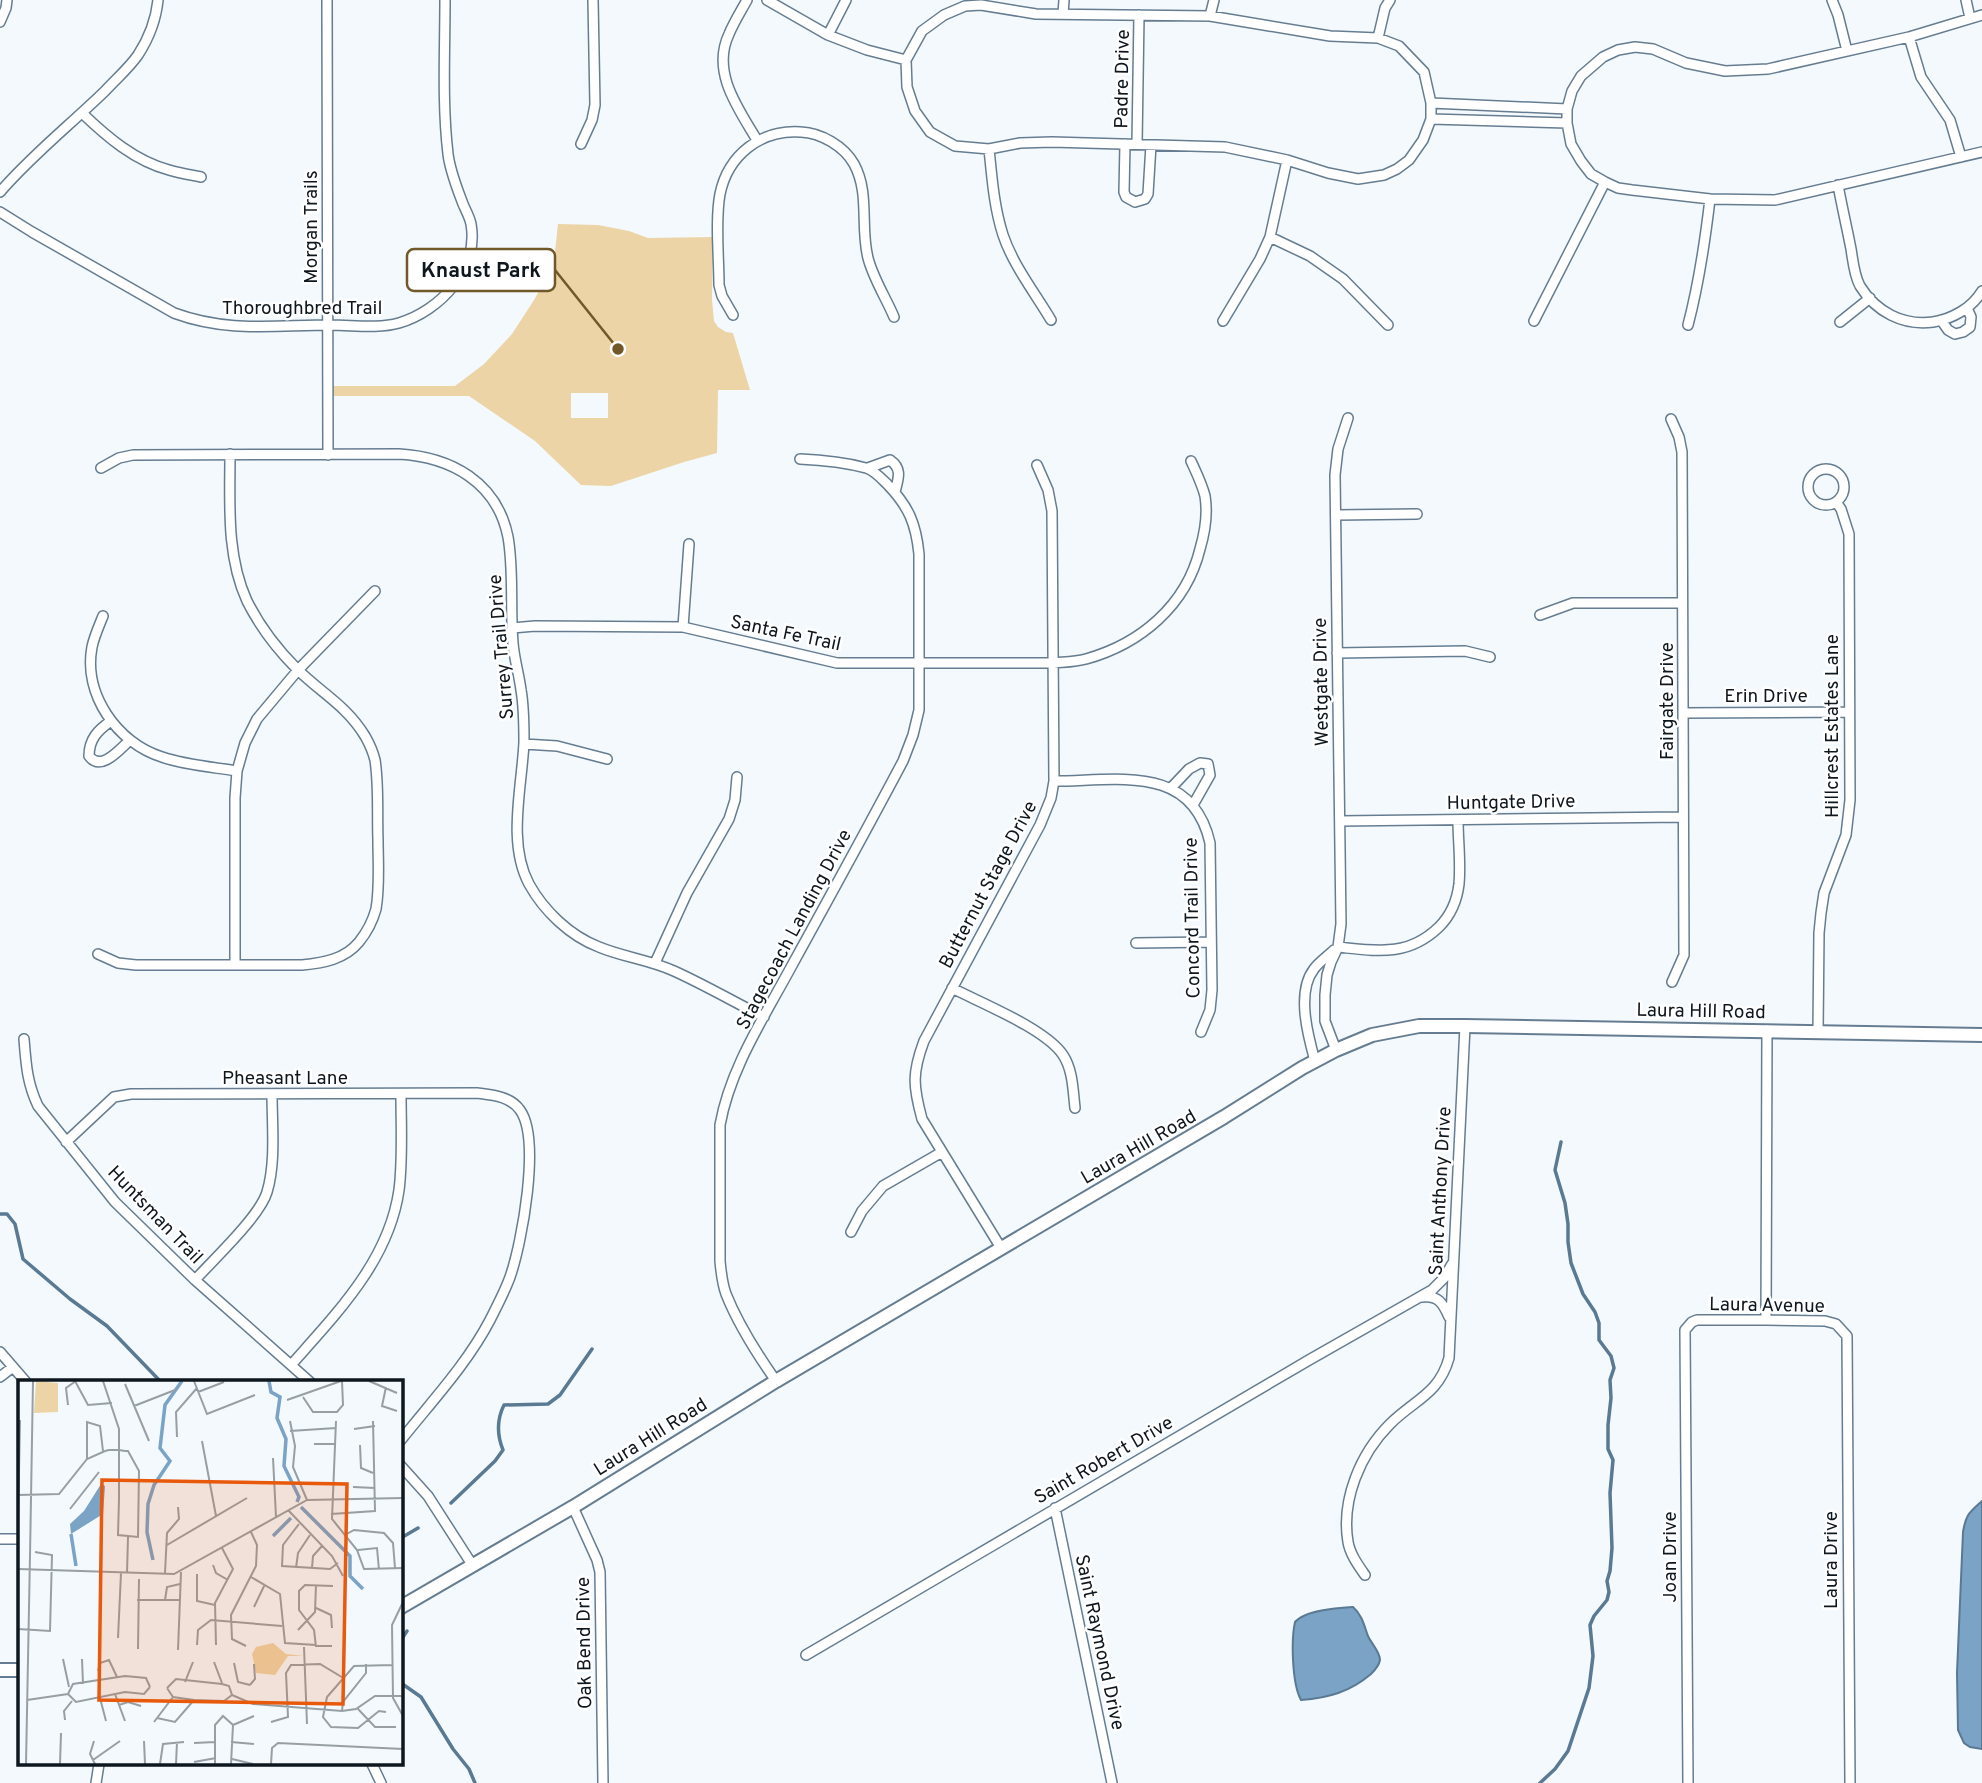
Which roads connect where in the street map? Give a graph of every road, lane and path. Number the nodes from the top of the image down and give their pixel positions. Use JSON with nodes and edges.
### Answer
{"nodes":[{"id":1,"x":8,"y":0,"type":"edge"},
{"id":2,"x":159,"y":0,"type":"edge"},
{"id":3,"x":327,"y":0,"type":"edge"},
{"id":4,"x":445,"y":0,"type":"edge"},
{"id":5,"x":593,"y":0,"type":"edge"},
{"id":6,"x":747,"y":0,"type":"edge"},
{"id":7,"x":766,"y":0,"type":"edge"},
{"id":8,"x":846,"y":0,"type":"edge"},
{"id":9,"x":1064,"y":0,"type":"edge"},
{"id":10,"x":1214,"y":0,"type":"edge"},
{"id":11,"x":1391,"y":0,"type":"edge"},
{"id":12,"x":1832,"y":0,"type":"edge"},
{"id":13,"x":1966,"y":0,"type":"edge"},
{"id":14,"x":965,"y":3,"type":"edge"},
{"id":15,"x":981,"y":3,"type":"edge"},
{"id":16,"x":1063,"y":14,"type":"junction"},
{"id":17,"x":1139,"y":15,"type":"junction"},
{"id":18,"x":1982,"y":15,"type":"edge"},
{"id":19,"x":1210,"y":16,"type":"junction"},
{"id":20,"x":1970,"y":18,"type":"junction"},
{"id":21,"x":0,"y":23,"type":"edge"},
{"id":22,"x":828,"y":35,"type":"junction"},
{"id":23,"x":1909,"y":37,"type":"junction"},
{"id":24,"x":1378,"y":38,"type":"junction"},
{"id":25,"x":1847,"y":51,"type":"junction"},
{"id":26,"x":906,"y":60,"type":"junction"},
{"id":27,"x":1431,"y":103,"type":"junction"},
{"id":28,"x":1567,"y":109,"type":"junction"},
{"id":29,"x":82,"y":113,"type":"junction"},
{"id":30,"x":1431,"y":119,"type":"junction"},
{"id":31,"x":1567,"y":122,"type":"junction"},
{"id":32,"x":757,"y":140,"type":"junction"},
{"id":33,"x":581,"y":144,"type":"dead end"},
{"id":34,"x":1125,"y":144,"type":"junction"},
{"id":35,"x":1137,"y":144,"type":"junction"},
{"id":36,"x":1151,"y":145,"type":"junction"},
{"id":37,"x":989,"y":149,"type":"junction"},
{"id":38,"x":1982,"y":152,"type":"edge"},
{"id":39,"x":1961,"y":157,"type":"junction"},
{"id":40,"x":1287,"y":160,"type":"junction"},
{"id":41,"x":201,"y":177,"type":"dead end"},
{"id":42,"x":1605,"y":182,"type":"junction"},
{"id":43,"x":1838,"y":186,"type":"junction"},
{"id":44,"x":0,"y":192,"type":"edge"},
{"id":45,"x":1710,"y":199,"type":"junction"},
{"id":46,"x":0,"y":212,"type":"edge"},
{"id":47,"x":1269,"y":237,"type":"junction"},
{"id":48,"x":1982,"y":291,"type":"edge"},
{"id":49,"x":1870,"y":298,"type":"junction"},
{"id":50,"x":1967,"y":308,"type":"junction"},
{"id":51,"x":733,"y":316,"type":"dead end"},
{"id":52,"x":894,"y":317,"type":"dead end"},
{"id":53,"x":1051,"y":320,"type":"dead end"},
{"id":54,"x":1941,"y":320,"type":"junction"},
{"id":55,"x":1223,"y":321,"type":"dead end"},
{"id":56,"x":1534,"y":321,"type":"dead end"},
{"id":57,"x":1840,"y":322,"type":"dead end"},
{"id":58,"x":328,"y":325,"type":"junction"},
{"id":59,"x":1388,"y":325,"type":"dead end"},
{"id":60,"x":1688,"y":325,"type":"dead end"},
{"id":61,"x":1348,"y":418,"type":"dead end"},
{"id":62,"x":1671,"y":419,"type":"dead end"},
{"id":63,"x":230,"y":454,"type":"junction"},
{"id":64,"x":328,"y":455,"type":"junction"},
{"id":65,"x":800,"y":460,"type":"dead end"},
{"id":66,"x":1191,"y":461,"type":"dead end"},
{"id":67,"x":1037,"y":465,"type":"dead end"},
{"id":68,"x":100,"y":468,"type":"dead end"},
{"id":69,"x":868,"y":468,"type":"junction"},
{"id":70,"x":895,"y":492,"type":"junction"},
{"id":71,"x":1836,"y":502,"type":"junction"},
{"id":72,"x":1417,"y":514,"type":"dead end"},
{"id":73,"x":1337,"y":515,"type":"junction"},
{"id":74,"x":689,"y":544,"type":"dead end"},
{"id":75,"x":375,"y":591,"type":"dead end"},
{"id":76,"x":1682,"y":603,"type":"junction"},
{"id":77,"x":1540,"y":615,"type":"dead end"},
{"id":78,"x":103,"y":616,"type":"dead end"},
{"id":79,"x":683,"y":627,"type":"junction"},
{"id":80,"x":512,"y":628,"type":"junction"},
{"id":81,"x":1337,"y":653,"type":"junction"},
{"id":82,"x":1490,"y":657,"type":"dead end"},
{"id":83,"x":919,"y":663,"type":"junction"},
{"id":84,"x":1054,"y":663,"type":"junction"},
{"id":85,"x":298,"y":670,"type":"junction"},
{"id":86,"x":1849,"y":712,"type":"junction"},
{"id":87,"x":1684,"y":713,"type":"junction"},
{"id":88,"x":111,"y":721,"type":"junction"},
{"id":89,"x":130,"y":740,"type":"junction"},
{"id":90,"x":524,"y":744,"type":"junction"},
{"id":91,"x":607,"y":759,"type":"dead end"},
{"id":92,"x":237,"y":771,"type":"junction"},
{"id":93,"x":737,"y":777,"type":"dead end"},
{"id":94,"x":1054,"y":781,"type":"junction"},
{"id":95,"x":1171,"y":788,"type":"junction"},
{"id":96,"x":1193,"y":805,"type":"junction"},
{"id":97,"x":1683,"y":817,"type":"junction"},
{"id":98,"x":1458,"y":820,"type":"junction"},
{"id":99,"x":1340,"y":821,"type":"junction"},
{"id":100,"x":1211,"y":942,"type":"junction"},
{"id":101,"x":1136,"y":943,"type":"dead end"},
{"id":102,"x":1338,"y":947,"type":"junction"},
{"id":103,"x":99,"y":954,"type":"dead end"},
{"id":104,"x":655,"y":963,"type":"junction"},
{"id":105,"x":235,"y":965,"type":"junction"},
{"id":106,"x":1672,"y":982,"type":"dead end"},
{"id":107,"x":952,"y":988,"type":"junction"},
{"id":108,"x":764,"y":1017,"type":"junction"},
{"id":109,"x":1465,"y":1026,"type":"junction"},
{"id":110,"x":1767,"y":1030,"type":"junction"},
{"id":111,"x":1818,"y":1031,"type":"junction"},
{"id":112,"x":1201,"y":1032,"type":"dead end"},
{"id":113,"x":1982,"y":1035,"type":"edge"},
{"id":114,"x":24,"y":1039,"type":"dead end"},
{"id":115,"x":1336,"y":1050,"type":"junction"},
{"id":116,"x":1315,"y":1061,"type":"junction"},
{"id":117,"x":272,"y":1094,"type":"junction"},
{"id":118,"x":401,"y":1094,"type":"junction"},
{"id":119,"x":1075,"y":1108,"type":"dead end"},
{"id":120,"x":66,"y":1142,"type":"junction"},
{"id":121,"x":942,"y":1152,"type":"junction"},
{"id":122,"x":851,"y":1232,"type":"dead end"},
{"id":123,"x":1001,"y":1248,"type":"junction"},
{"id":124,"x":1452,"y":1264,"type":"junction"},
{"id":125,"x":195,"y":1280,"type":"junction"},
{"id":126,"x":1420,"y":1297,"type":"junction"},
{"id":127,"x":1450,"y":1320,"type":"junction"},
{"id":128,"x":1766,"y":1320,"type":"junction"},
{"id":129,"x":1685,"y":1330,"type":"joint"},
{"id":130,"x":1847,"y":1336,"type":"joint"},
{"id":131,"x":0,"y":1352,"type":"edge"},
{"id":132,"x":291,"y":1365,"type":"junction"},
{"id":133,"x":13,"y":1367,"type":"junction"},
{"id":134,"x":0,"y":1377,"type":"edge"},
{"id":135,"x":24,"y":1380,"type":"edge"},
{"id":136,"x":308,"y":1380,"type":"edge"},
{"id":137,"x":776,"y":1381,"type":"junction"},
{"id":138,"x":402,"y":1439,"type":"edge"},
{"id":139,"x":402,"y":1467,"type":"edge"},
{"id":140,"x":573,"y":1507,"type":"junction"},
{"id":141,"x":1055,"y":1508,"type":"junction"},
{"id":142,"x":0,"y":1539,"type":"edge"},
{"id":143,"x":18,"y":1539,"type":"edge"},
{"id":144,"x":473,"y":1566,"type":"junction"},
{"id":145,"x":1365,"y":1575,"type":"dead end"},
{"id":146,"x":402,"y":1606,"type":"edge"},
{"id":147,"x":806,"y":1655,"type":"dead end"},
{"id":148,"x":0,"y":1670,"type":"edge"},
{"id":149,"x":18,"y":1670,"type":"edge"},
{"id":150,"x":373,"y":1766,"type":"edge"},
{"id":151,"x":381,"y":1783,"type":"edge"},
{"id":152,"x":603,"y":1783,"type":"edge"},
{"id":153,"x":1112,"y":1783,"type":"edge"},
{"id":154,"x":1688,"y":1783,"type":"edge"},
{"id":155,"x":1850,"y":1783,"type":"edge"}],
"edges":[{"from":1,"to":21,"type":"street"},
{"from":2,"to":29,"type":"street"},
{"from":3,"to":58,"type":"street","name":"Morgan Trails"},
{"from":4,"to":58,"type":"street","name":"Thoroughbred Trail"},
{"from":5,"to":33,"type":"street"},
{"from":6,"to":32,"type":"street"},
{"from":7,"to":22,"type":"street"},
{"from":8,"to":22,"type":"street"},
{"from":9,"to":16,"type":"street"},
{"from":10,"to":19,"type":"street"},
{"from":11,"to":24,"type":"street"},
{"from":12,"to":25,"type":"street"},
{"from":13,"to":20,"type":"street"},
{"from":14,"to":15,"type":"street"},
{"from":14,"to":26,"type":"street"},
{"from":15,"to":16,"type":"street"},
{"from":16,"to":17,"type":"street"},
{"from":17,"to":19,"type":"street"},
{"from":17,"to":35,"type":"street","name":"Padre Drive"},
{"from":18,"to":20,"type":"street"},
{"from":19,"to":24,"type":"street"},
{"from":20,"to":23,"type":"street"},
{"from":22,"to":26,"type":"street"},
{"from":23,"to":25,"type":"street"},
{"from":23,"to":39,"type":"street"},
{"from":24,"to":27,"type":"street"},
{"from":25,"to":28,"type":"street"},
{"from":26,"to":37,"type":"street"},
{"from":27,"to":28,"type":"street"},
{"from":27,"to":30,"type":"street"},
{"from":28,"to":31,"type":"street"},
{"from":29,"to":41,"type":"street"},
{"from":29,"to":44,"type":"street"},
{"from":30,"to":31,"type":"street"},
{"from":30,"to":40,"type":"street"},
{"from":31,"to":42,"type":"street"},
{"from":32,"to":51,"type":"street"},
{"from":32,"to":52,"type":"street"},
{"from":34,"to":35,"type":"street"},
{"from":34,"to":36,"type":"street"},
{"from":34,"to":37,"type":"street"},
{"from":35,"to":36,"type":"street"},
{"from":36,"to":40,"type":"street"},
{"from":37,"to":53,"type":"street"},
{"from":38,"to":39,"type":"street"},
{"from":39,"to":43,"type":"street"},
{"from":40,"to":47,"type":"street"},
{"from":42,"to":45,"type":"street"},
{"from":42,"to":56,"type":"street"},
{"from":43,"to":45,"type":"street"},
{"from":43,"to":49,"type":"street"},
{"from":45,"to":60,"type":"street"},
{"from":46,"to":58,"type":"street","name":"Thoroughbred Trail"},
{"from":47,"to":55,"type":"street"},
{"from":47,"to":59,"type":"street"},
{"from":48,"to":50,"type":"street"},
{"from":49,"to":54,"type":"street"},
{"from":49,"to":57,"type":"street"},
{"from":50,"to":54,"type":"street"},
{"from":50,"to":54,"type":"street"},
{"from":58,"to":64,"type":"street","name":"Morgan Trails"},
{"from":61,"to":73,"type":"street","name":"Westgate Drive"},
{"from":62,"to":76,"type":"street","name":"Fairgate Drive"},
{"from":63,"to":64,"type":"street","name":"Surrey Trail Drive"},
{"from":63,"to":68,"type":"street","name":"Surrey Trail Drive"},
{"from":63,"to":85,"type":"street"},
{"from":64,"to":80,"type":"street","name":"Surrey Trail Drive"},
{"from":65,"to":69,"type":"street","name":"Stagecoach Landing Drive"},
{"from":66,"to":84,"type":"street","name":"Santa Fe Trail"},
{"from":67,"to":84,"type":"street","name":"Butternut Stage Drive"},
{"from":69,"to":70,"type":"street","name":"Stagecoach Landing Drive"},
{"from":69,"to":70,"type":"street","name":"Stagecoach Landing Drive"},
{"from":70,"to":83,"type":"street","name":"Stagecoach Landing Drive"},
{"from":71,"to":71,"type":"street","name":"Hillcrest Estates Lane"},
{"from":71,"to":86,"type":"street","name":"Hillcrest Estates Lane"},
{"from":72,"to":73,"type":"street"},
{"from":73,"to":81,"type":"street","name":"Westgate Drive"},
{"from":74,"to":79,"type":"street"},
{"from":75,"to":85,"type":"street"},
{"from":76,"to":77,"type":"street"},
{"from":76,"to":87,"type":"street","name":"Fairgate Drive"},
{"from":78,"to":88,"type":"street"},
{"from":79,"to":80,"type":"street","name":"Santa Fe Trail"},
{"from":79,"to":83,"type":"street","name":"Santa Fe Trail"},
{"from":80,"to":90,"type":"street","name":"Surrey Trail Drive"},
{"from":81,"to":82,"type":"street"},
{"from":81,"to":99,"type":"street","name":"Westgate Drive"},
{"from":83,"to":84,"type":"street","name":"Santa Fe Trail"},
{"from":83,"to":108,"type":"street","name":"Stagecoach Landing Drive"},
{"from":84,"to":94,"type":"street","name":"Butternut Stage Drive"},
{"from":85,"to":92,"type":"street"},
{"from":85,"to":105,"type":"street"},
{"from":86,"to":87,"type":"street","name":"Erin Drive"},
{"from":86,"to":111,"type":"street","name":"Hillcrest Estates Lane"},
{"from":87,"to":97,"type":"street","name":"Fairgate Drive"},
{"from":88,"to":89,"type":"street"},
{"from":88,"to":89,"type":"street"},
{"from":89,"to":92,"type":"street"},
{"from":90,"to":91,"type":"street"},
{"from":90,"to":104,"type":"street","name":"Surrey Trail Drive"},
{"from":92,"to":105,"type":"street"},
{"from":93,"to":104,"type":"street"},
{"from":94,"to":95,"type":"street","name":"Concord Trail Drive"},
{"from":94,"to":107,"type":"street","name":"Butternut Stage Drive"},
{"from":95,"to":96,"type":"street","name":"Concord Trail Drive"},
{"from":95,"to":96,"type":"street"},
{"from":96,"to":100,"type":"street","name":"Concord Trail Drive"},
{"from":97,"to":98,"type":"street","name":"Huntgate Drive"},
{"from":97,"to":106,"type":"street","name":"Fairgate Drive"},
{"from":98,"to":99,"type":"street","name":"Huntgate Drive"},
{"from":98,"to":102,"type":"street"},
{"from":99,"to":102,"type":"street","name":"Westgate Drive"},
{"from":100,"to":101,"type":"street"},
{"from":100,"to":112,"type":"street","name":"Concord Trail Drive"},
{"from":102,"to":115,"type":"street","name":"Westgate Drive"},
{"from":102,"to":116,"type":"street"},
{"from":103,"to":105,"type":"street"},
{"from":104,"to":108,"type":"street","name":"Surrey Trail Drive"},
{"from":107,"to":119,"type":"street"},
{"from":107,"to":121,"type":"street","name":"Butternut Stage Drive"},
{"from":108,"to":137,"type":"street","name":"Stagecoach Landing Drive"},
{"from":109,"to":110,"type":"main road","name":"Laura Hill Road"},
{"from":109,"to":115,"type":"main road","name":"Laura Hill Road"},
{"from":109,"to":124,"type":"street","name":"Saint Anthony Drive"},
{"from":110,"to":111,"type":"main road","name":"Laura Hill Road"},
{"from":110,"to":128,"type":"street"},
{"from":111,"to":113,"type":"main road","name":"Laura Hill Road"},
{"from":114,"to":120,"type":"street","name":"Huntsman Trail"},
{"from":115,"to":116,"type":"main road","name":"Laura Hill Road"},
{"from":116,"to":123,"type":"main road","name":"Laura Hill Road"},
{"from":117,"to":118,"type":"street","name":"Pheasant Lane"},
{"from":117,"to":120,"type":"street","name":"Pheasant Lane"},
{"from":117,"to":125,"type":"street"},
{"from":118,"to":132,"type":"street"},
{"from":118,"to":138,"type":"street","name":"Pheasant Lane"},
{"from":120,"to":125,"type":"street","name":"Huntsman Trail"},
{"from":121,"to":122,"type":"street"},
{"from":121,"to":123,"type":"street","name":"Butternut Stage Drive"},
{"from":123,"to":137,"type":"main road","name":"Laura Hill Road"},
{"from":124,"to":126,"type":"street","name":"Saint Robert Drive"},
{"from":124,"to":127,"type":"street","name":"Saint Anthony Drive"},
{"from":125,"to":132,"type":"street","name":"Huntsman Trail"},
{"from":126,"to":127,"type":"street"},
{"from":126,"to":141,"type":"street","name":"Saint Robert Drive"},
{"from":127,"to":145,"type":"street","name":"Saint Anthony Drive"},
{"from":128,"to":129,"type":"street","name":"Laura Avenue"},
{"from":128,"to":130,"type":"street","name":"Laura Avenue"},
{"from":129,"to":154,"type":"street","name":"Joan Drive"},
{"from":130,"to":155,"type":"street","name":"Laura Drive"},
{"from":131,"to":133,"type":"street"},
{"from":132,"to":136,"type":"street","name":"Huntsman Trail"},
{"from":133,"to":134,"type":"street"},
{"from":133,"to":135,"type":"street"},
{"from":137,"to":140,"type":"main road","name":"Laura Hill Road"},
{"from":139,"to":144,"type":"street"},
{"from":140,"to":144,"type":"main road","name":"Laura Hill Road"},
{"from":140,"to":152,"type":"street","name":"Oak Bend Drive"},
{"from":141,"to":147,"type":"street","name":"Saint Robert Drive"},
{"from":141,"to":153,"type":"street","name":"Saint Raymond Drive"},
{"from":142,"to":143,"type":"street"},
{"from":144,"to":146,"type":"main road","name":"Laura Hill Road"},
{"from":148,"to":149,"type":"main road"},
{"from":150,"to":151,"type":"street"}]}
